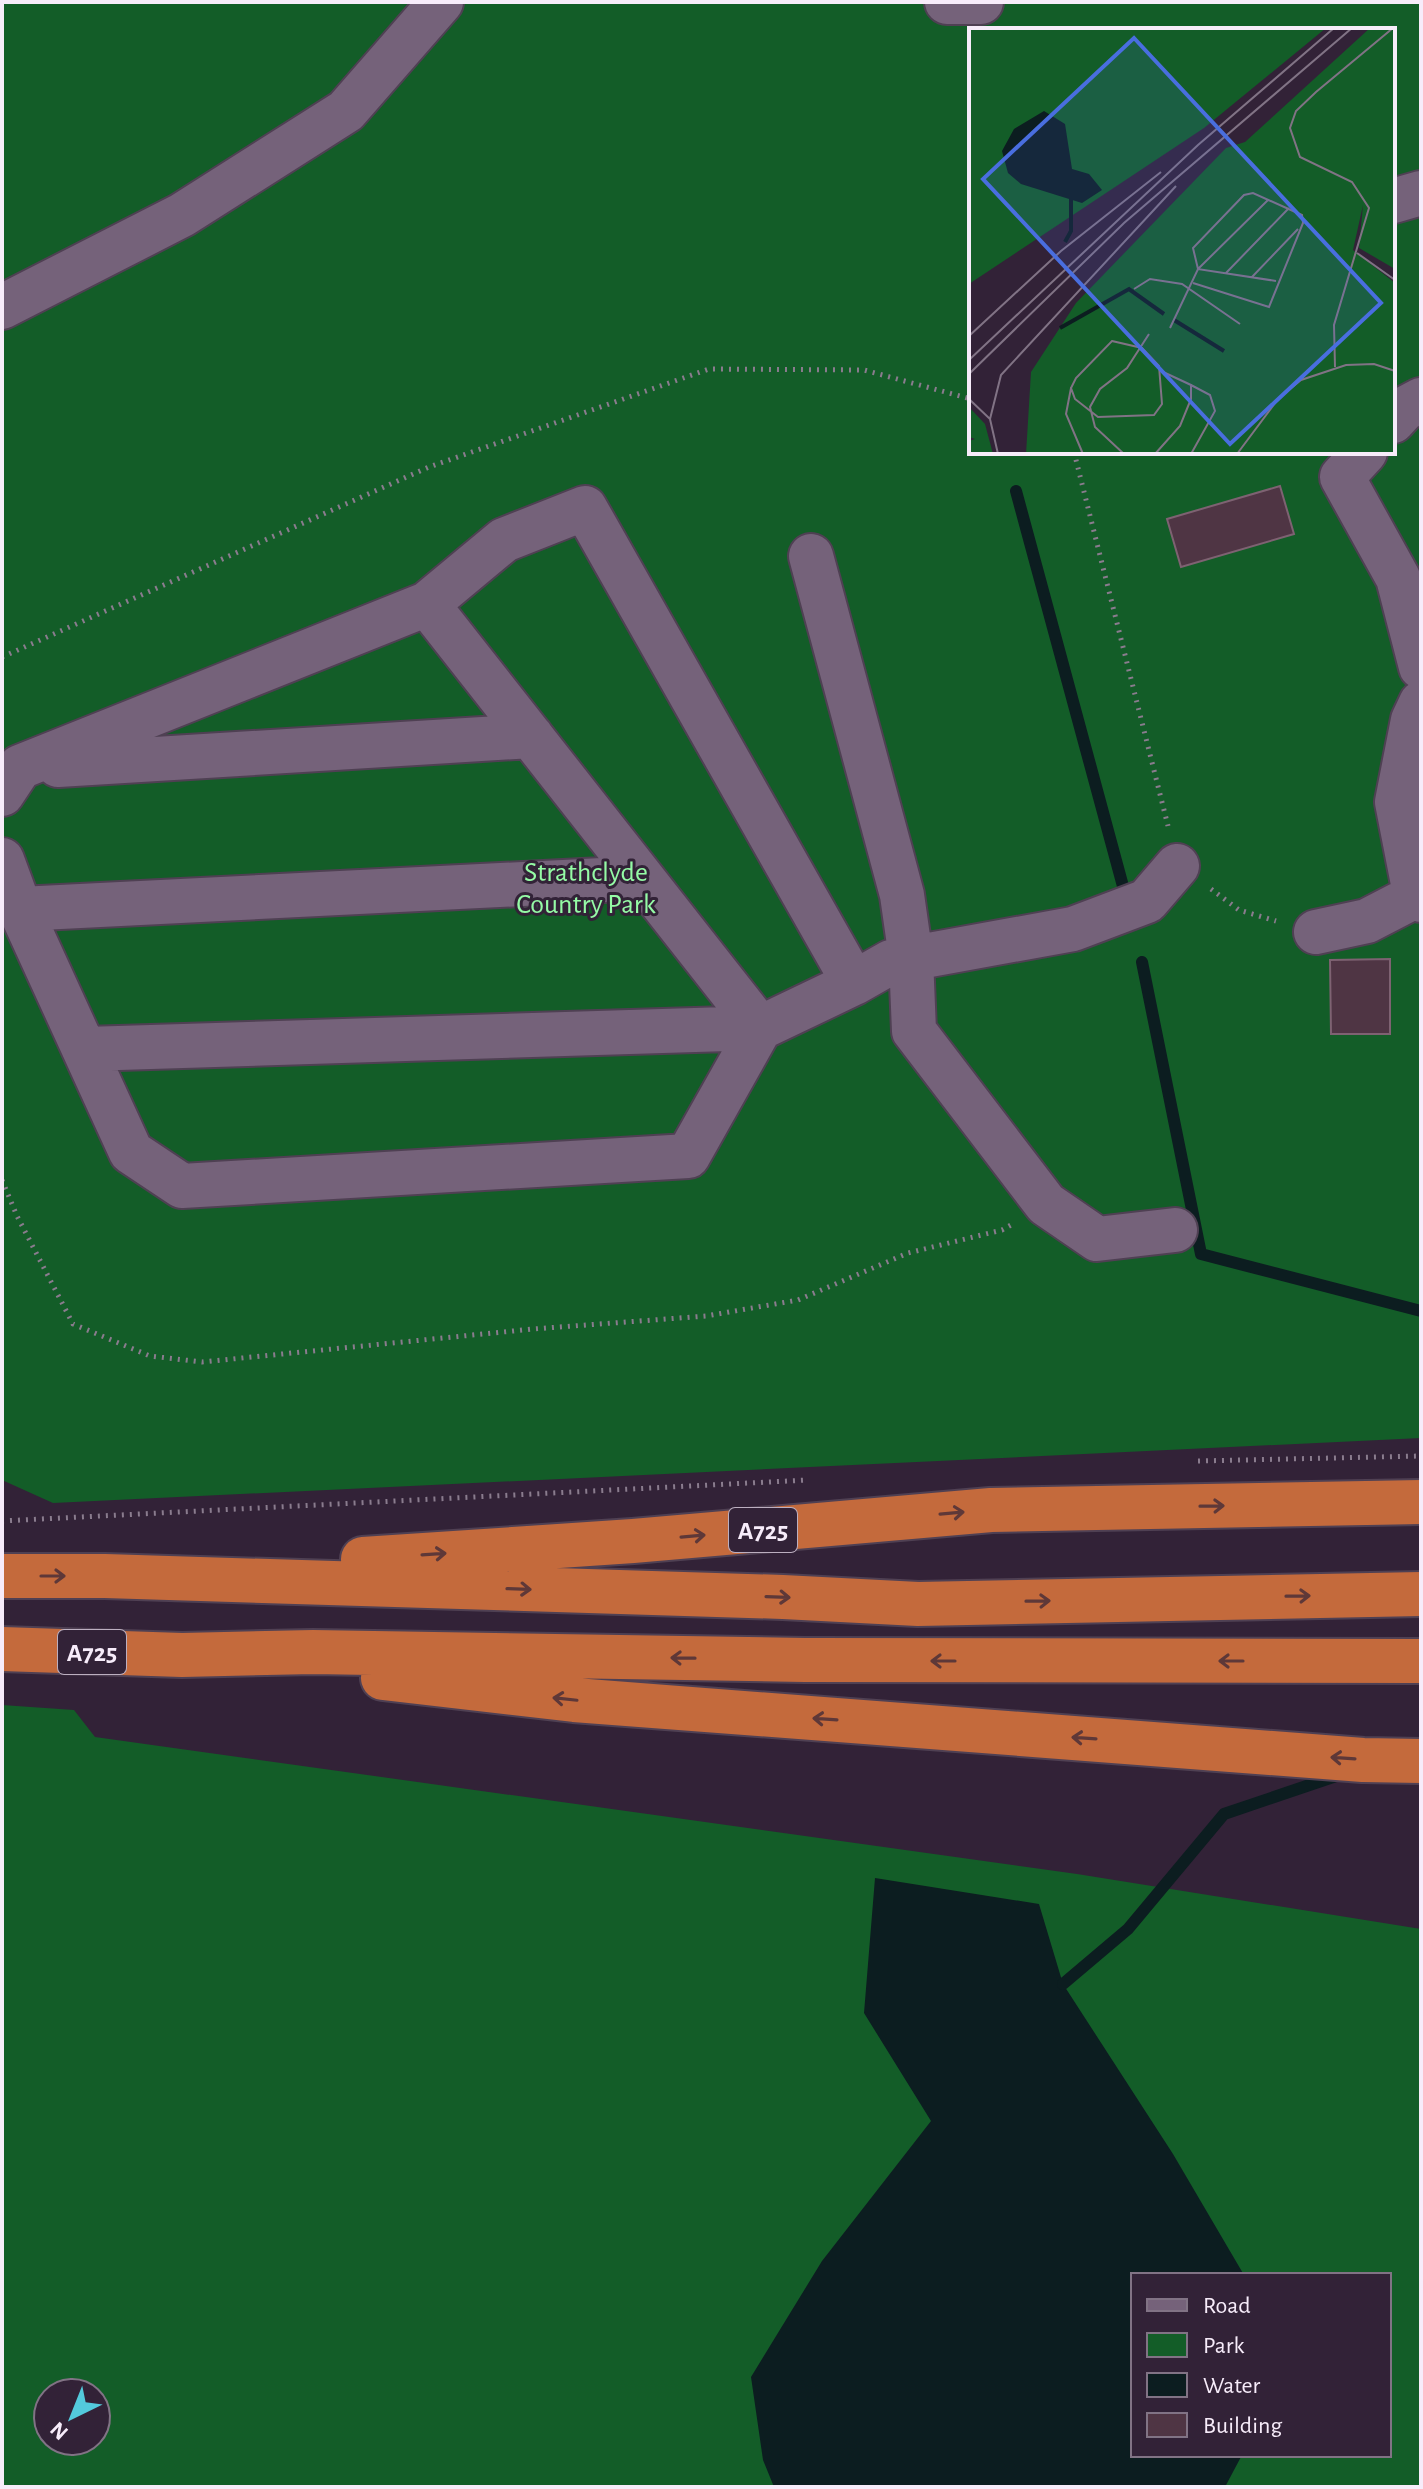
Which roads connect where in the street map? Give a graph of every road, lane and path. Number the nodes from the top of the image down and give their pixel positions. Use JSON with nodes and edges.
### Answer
{"nodes":[{"id":1,"x":441,"y":2,"type":"edge"},
{"id":2,"x":947,"y":2,"type":"edge"},
{"id":3,"x":981,"y":2,"type":"edge"},
{"id":4,"x":1421,"y":193,"type":"edge"},
{"id":5,"x":1395,"y":200,"type":"edge"},
{"id":6,"x":2,"y":307,"type":"edge"},
{"id":7,"x":969,"y":398,"type":"edge"},
{"id":8,"x":1421,"y":400,"type":"edge"},
{"id":9,"x":1395,"y":419,"type":"edge"},
{"id":10,"x":1074,"y":454,"type":"edge"},
{"id":11,"x":1345,"y":460,"type":"edge"},
{"id":12,"x":811,"y":556,"type":"dead end"},
{"id":13,"x":427,"y":604,"type":"junction"},
{"id":14,"x":2,"y":657,"type":"edge"},
{"id":15,"x":1421,"y":667,"type":"edge"},
{"id":16,"x":1421,"y":703,"type":"edge"},
{"id":17,"x":531,"y":736,"type":"junction"},
{"id":18,"x":11,"y":781,"type":"edge"},
{"id":19,"x":2,"y":860,"type":"edge"},
{"id":20,"x":1177,"y":866,"type":"junction"},
{"id":21,"x":642,"y":878,"type":"junction"},
{"id":22,"x":1419,"y":896,"type":"edge"},
{"id":23,"x":20,"y":909,"type":"junction"},
{"id":24,"x":1316,"y":932,"type":"joint"},
{"id":25,"x":911,"y":958,"type":"junction"},
{"id":26,"x":854,"y":983,"type":"junction"},
{"id":27,"x":760,"y":1028,"type":"junction"},
{"id":28,"x":86,"y":1049,"type":"junction"},
{"id":29,"x":2,"y":1180,"type":"edge"},
{"id":30,"x":1046,"y":1204,"type":"junction"},
{"id":31,"x":1175,"y":1230,"type":"dead end"},
{"id":32,"x":1421,"y":1456,"type":"edge"},
{"id":33,"x":1195,"y":1461,"type":"dead end"},
{"id":34,"x":814,"y":1480,"type":"dead end"},
{"id":35,"x":1421,"y":1502,"type":"edge"},
{"id":36,"x":2,"y":1521,"type":"edge"},
{"id":37,"x":2,"y":1576,"type":"edge"},
{"id":38,"x":105,"y":1576,"type":"junction"},
{"id":39,"x":1421,"y":1594,"type":"edge"},
{"id":40,"x":2,"y":1649,"type":"edge"},
{"id":41,"x":182,"y":1655,"type":"junction"},
{"id":42,"x":1421,"y":1661,"type":"edge"},
{"id":43,"x":1421,"y":1761,"type":"edge"}],
"edges":[{"from":1,"to":6,"type":"street"},
{"from":2,"to":3,"type":"street"},
{"from":4,"to":5,"type":"street"},
{"from":7,"to":14,"type":"path"},
{"from":8,"to":9,"type":"street"},
{"from":10,"to":20,"type":"path"},
{"from":11,"to":15,"type":"street"},
{"from":12,"to":25,"type":"street"},
{"from":13,"to":17,"type":"street"},
{"from":13,"to":18,"type":"street"},
{"from":13,"to":26,"type":"street"},
{"from":16,"to":22,"type":"street"},
{"from":17,"to":18,"type":"street"},
{"from":17,"to":21,"type":"street"},
{"from":19,"to":23,"type":"street"},
{"from":20,"to":24,"type":"path"},
{"from":20,"to":25,"type":"street"},
{"from":21,"to":23,"type":"street"},
{"from":21,"to":27,"type":"street"},
{"from":22,"to":24,"type":"street"},
{"from":23,"to":28,"type":"street"},
{"from":25,"to":26,"type":"street"},
{"from":25,"to":30,"type":"street"},
{"from":26,"to":27,"type":"street"},
{"from":27,"to":28,"type":"street"},
{"from":27,"to":28,"type":"street"},
{"from":29,"to":30,"type":"path"},
{"from":30,"to":31,"type":"street"},
{"from":32,"to":33,"type":"path"},
{"from":34,"to":36,"type":"path"},
{"from":38,"to":35,"type":"highway","number":"A725","one_way":true},
{"from":37,"to":38,"type":"highway","number":"A725","one_way":true},
{"from":38,"to":39,"type":"highway","number":"A725","one_way":true},
{"from":40,"to":41,"type":"highway","number":"A725"},
{"from":42,"to":41,"type":"highway","number":"A725","one_way":true},
{"from":43,"to":41,"type":"highway","number":"A725","one_way":true}]}
